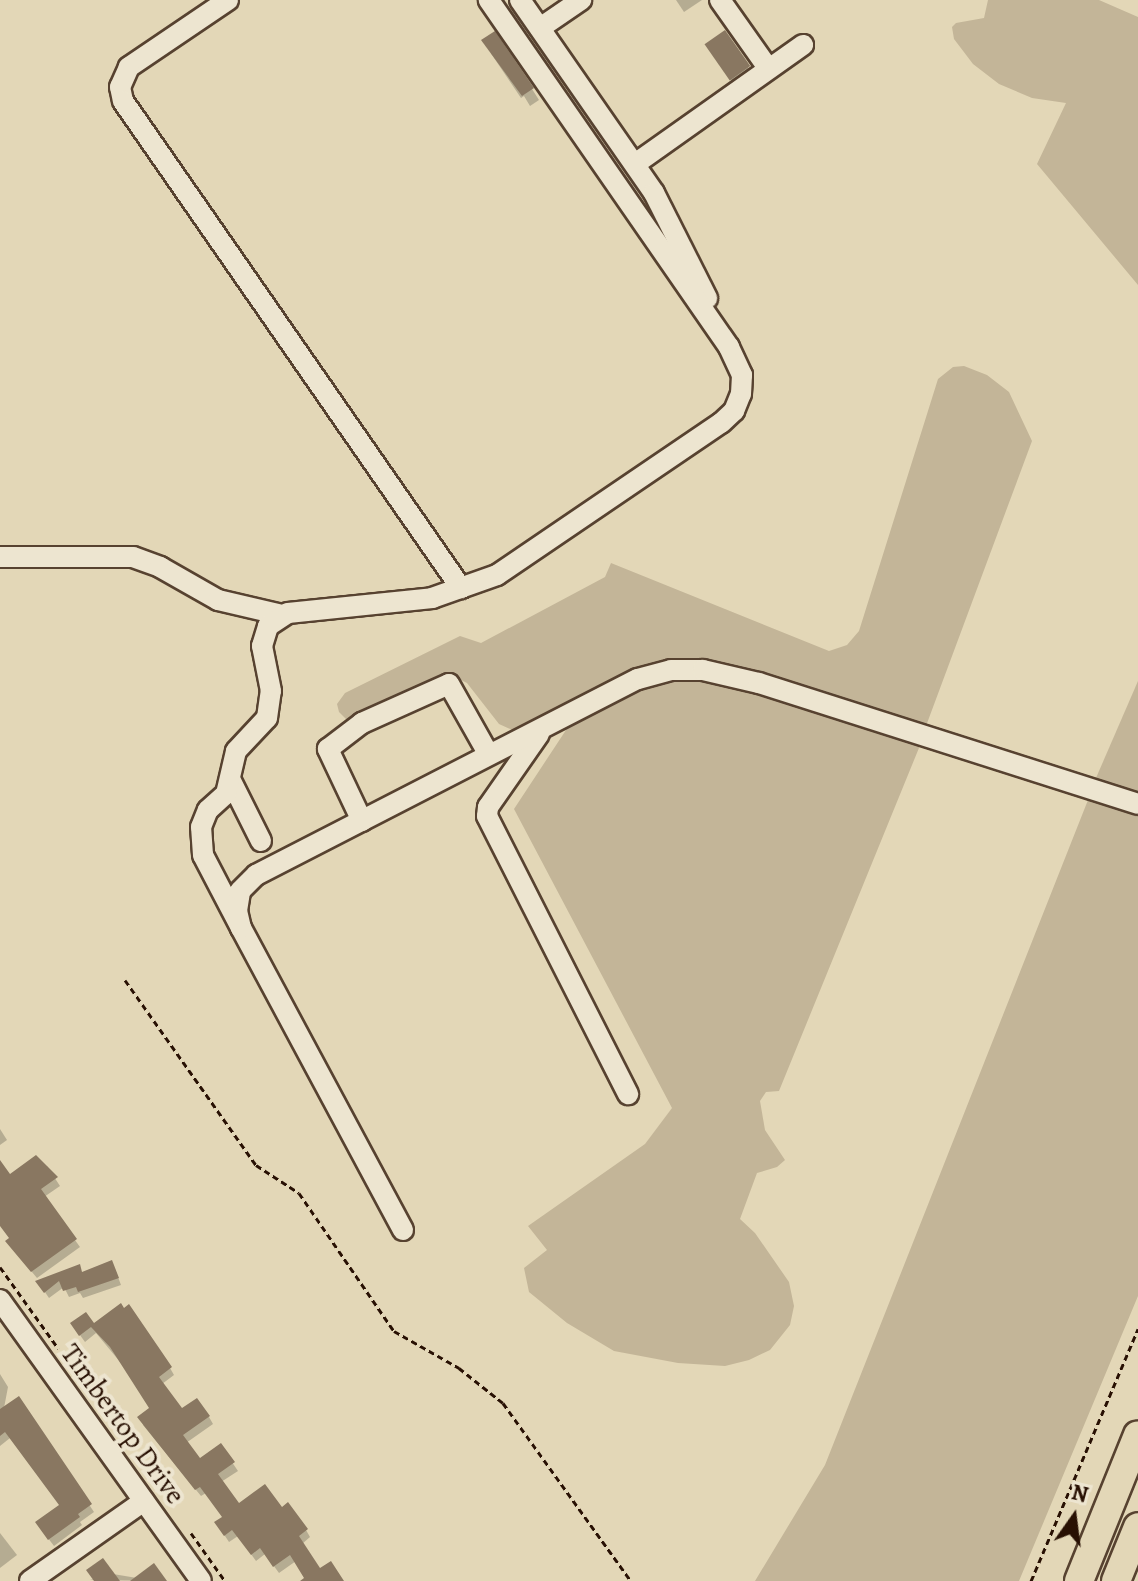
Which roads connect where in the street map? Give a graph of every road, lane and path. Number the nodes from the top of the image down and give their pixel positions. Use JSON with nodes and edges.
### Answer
{"nodes":[{"id":1,"x":228,"y":0,"type":"edge"},
{"id":2,"x":489,"y":0,"type":"edge"},
{"id":3,"x":520,"y":0,"type":"edge"},
{"id":4,"x":581,"y":0,"type":"edge"},
{"id":5,"x":720,"y":0,"type":"edge"},
{"id":6,"x":540,"y":28,"type":"junction"},
{"id":7,"x":803,"y":45,"type":"dead end"},
{"id":8,"x":768,"y":68,"type":"junction"},
{"id":9,"x":635,"y":164,"type":"junction"},
{"id":10,"x":721,"y":335,"type":"junction"},
{"id":11,"x":0,"y":557,"type":"edge"},
{"id":12,"x":461,"y":588,"type":"junction"},
{"id":13,"x":282,"y":615,"type":"junction"},
{"id":14,"x":541,"y":730,"type":"junction"},
{"id":15,"x":489,"y":755,"type":"junction"},
{"id":16,"x":231,"y":781,"type":"junction"},
{"id":17,"x":1138,"y":804,"type":"edge"},
{"id":18,"x":362,"y":821,"type":"junction"},
{"id":19,"x":261,"y":841,"type":"dead end"},
{"id":20,"x":241,"y":928,"type":"junction"},
{"id":21,"x":125,"y":980,"type":"dead end"},
{"id":22,"x":628,"y":1094,"type":"dead end"},
{"id":23,"x":403,"y":1230,"type":"dead end"},
{"id":24,"x":0,"y":1300,"type":"edge"},
{"id":25,"x":1138,"y":1329,"type":"edge"},
{"id":26,"x":1138,"y":1435,"type":"edge"},
{"id":27,"x":144,"y":1501,"type":"junction"},
{"id":28,"x":1096,"y":1540,"type":"junction"},
{"id":29,"x":1135,"y":1545,"type":"edge"},
{"id":30,"x":30,"y":1581,"type":"edge"},
{"id":31,"x":201,"y":1581,"type":"edge"},
{"id":32,"x":631,"y":1581,"type":"edge"},
{"id":33,"x":1031,"y":1581,"type":"edge"},
{"id":34,"x":1079,"y":1581,"type":"edge"},
{"id":35,"x":1116,"y":1581,"type":"edge"}],
"edges":[{"from":1,"to":12,"type":"street"},
{"from":2,"to":10,"type":"street"},
{"from":3,"to":6,"type":"street"},
{"from":4,"to":6,"type":"street"},
{"from":5,"to":8,"type":"street"},
{"from":6,"to":9,"type":"street"},
{"from":7,"to":8,"type":"street"},
{"from":8,"to":9,"type":"street"},
{"from":9,"to":10,"type":"street"},
{"from":10,"to":12,"type":"street"},
{"from":11,"to":13,"type":"street"},
{"from":12,"to":13,"type":"street"},
{"from":13,"to":16,"type":"street"},
{"from":14,"to":15,"type":"street"},
{"from":14,"to":17,"type":"street"},
{"from":14,"to":22,"type":"street"},
{"from":15,"to":18,"type":"street"},
{"from":15,"to":18,"type":"street"},
{"from":16,"to":19,"type":"street"},
{"from":16,"to":20,"type":"street"},
{"from":18,"to":20,"type":"street"},
{"from":20,"to":23,"type":"street"},
{"from":21,"to":32,"type":"path"},
{"from":24,"to":27,"type":"street","name":"Timbertop Drive"},
{"from":25,"to":33,"type":"path"},
{"from":26,"to":28,"type":"highway"},
{"from":27,"to":30,"type":"street"},
{"from":27,"to":31,"type":"street","name":"Timbertop Drive"},
{"from":28,"to":29,"type":"street"},
{"from":28,"to":34,"type":"highway"},
{"from":29,"to":35,"type":"highway"}]}
